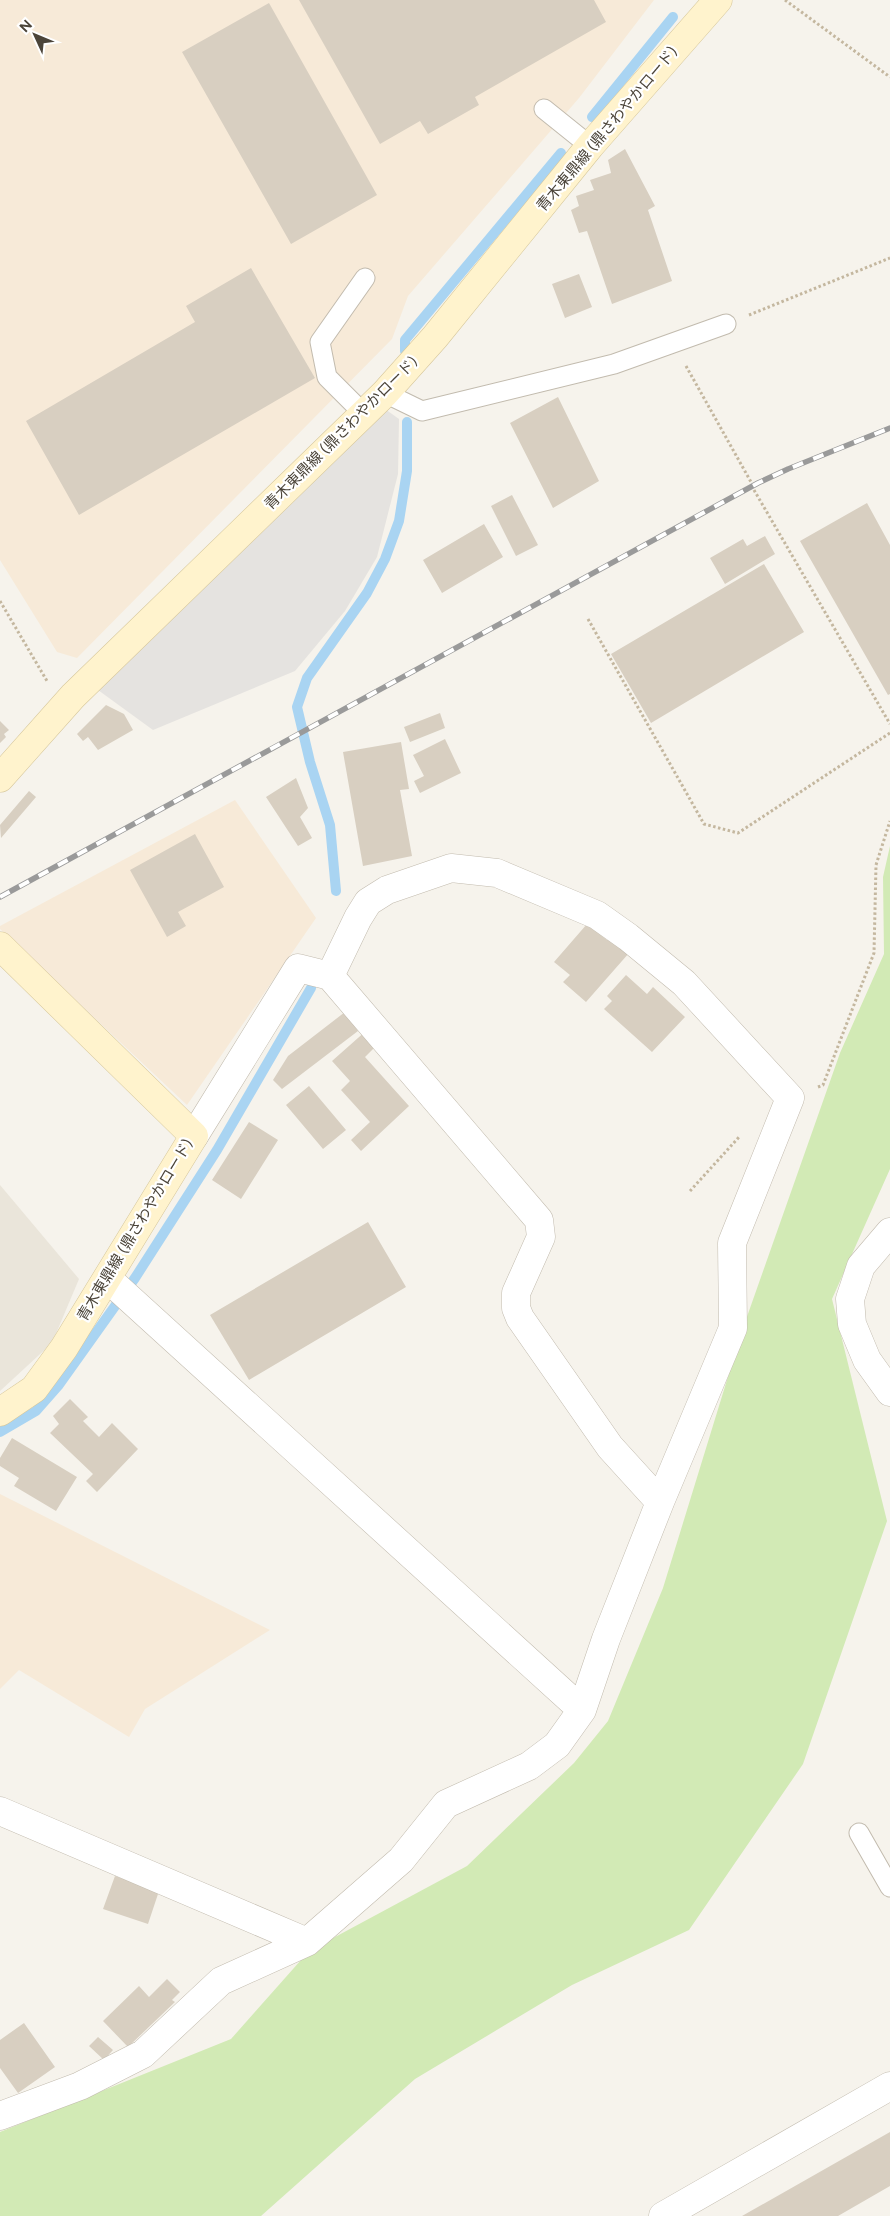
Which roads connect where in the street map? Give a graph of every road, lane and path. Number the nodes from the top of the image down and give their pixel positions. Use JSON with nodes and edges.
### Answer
{"nodes":[{"id":1,"x":718,"y":0,"type":"edge"},
{"id":2,"x":785,"y":0,"type":"edge"},
{"id":3,"x":890,"y":77,"type":"edge"},
{"id":4,"x":544,"y":109,"type":"dead end"},
{"id":5,"x":590,"y":146,"type":"junction"},
{"id":6,"x":890,"y":258,"type":"edge"},
{"id":7,"x":365,"y":278,"type":"dead end"},
{"id":8,"x":726,"y":324,"type":"joint"},
{"id":9,"x":674,"y":344,"type":"junction"},
{"id":10,"x":385,"y":393,"type":"junction"},
{"id":11,"x":364,"y":414,"type":"junction"},
{"id":12,"x":751,"y":482,"type":"dead end"},
{"id":13,"x":754,"y":490,"type":"dead end"},
{"id":14,"x":0,"y":601,"type":"edge"},
{"id":15,"x":588,"y":619,"type":"dead end"},
{"id":16,"x":73,"y":696,"type":"junction"},
{"id":17,"x":890,"y":724,"type":"edge"},
{"id":18,"x":890,"y":733,"type":"edge"},
{"id":19,"x":0,"y":778,"type":"edge"},
{"id":20,"x":890,"y":821,"type":"edge"},
{"id":21,"x":0,"y":946,"type":"edge"},
{"id":22,"x":330,"y":976,"type":"junction"},
{"id":23,"x":790,"y":1098,"type":"junction"},
{"id":24,"x":194,"y":1136,"type":"junction"},
{"id":25,"x":890,"y":1232,"type":"edge"},
{"id":26,"x":112,"y":1283,"type":"junction"},
{"id":27,"x":890,"y":1392,"type":"edge"},
{"id":28,"x":0,"y":1412,"type":"edge"},
{"id":29,"x":660,"y":1502,"type":"junction"},
{"id":30,"x":582,"y":1710,"type":"junction"},
{"id":31,"x":0,"y":1811,"type":"edge"},
{"id":32,"x":859,"y":1834,"type":"dead end"},
{"id":33,"x":890,"y":1887,"type":"edge"},
{"id":34,"x":307,"y":1942,"type":"junction"},
{"id":35,"x":890,"y":2086,"type":"edge"},
{"id":36,"x":0,"y":2116,"type":"edge"},
{"id":37,"x":663,"y":2216,"type":"edge"}],
"edges":[{"from":1,"to":5,"type":"main road","name":"青木東鼎線 (鼎さわやかロード)"},
{"from":2,"to":3,"type":"path"},
{"from":4,"to":5,"type":"lane"},
{"from":5,"to":10,"type":"main road","name":"青木東鼎線 (鼎さわやかロード)"},
{"from":6,"to":8,"type":"path"},
{"from":7,"to":11,"type":"lane"},
{"from":8,"to":9,"type":"lane"},
{"from":9,"to":10,"type":"lane"},
{"from":9,"to":12,"type":"path"},
{"from":10,"to":11,"type":"main road","name":"青木東鼎線 (鼎さわやかロード)"},
{"from":11,"to":16,"type":"main road","name":"青木東鼎線 (鼎さわやかロード)"},
{"from":13,"to":17,"type":"path"},
{"from":14,"to":16,"type":"path"},
{"from":15,"to":18,"type":"path"},
{"from":16,"to":19,"type":"main road","name":"青木東鼎線 (鼎さわやかロード)"},
{"from":20,"to":23,"type":"path"},
{"from":21,"to":24,"type":"main road","name":"青木東鼎線 (鼎さわやかロード)"},
{"from":22,"to":23,"type":"street"},
{"from":22,"to":24,"type":"street"},
{"from":22,"to":29,"type":"street"},
{"from":23,"to":29,"type":"street"},
{"from":24,"to":26,"type":"main road","name":"青木東鼎線 (鼎さわやかロード)"},
{"from":25,"to":27,"type":"street"},
{"from":26,"to":28,"type":"main road","name":"青木東鼎線 (鼎さわやかロード)"},
{"from":26,"to":30,"type":"street"},
{"from":29,"to":30,"type":"street"},
{"from":30,"to":34,"type":"street"},
{"from":31,"to":34,"type":"street"},
{"from":32,"to":33,"type":"lane"},
{"from":34,"to":36,"type":"street"},
{"from":35,"to":37,"type":"street"}]}
